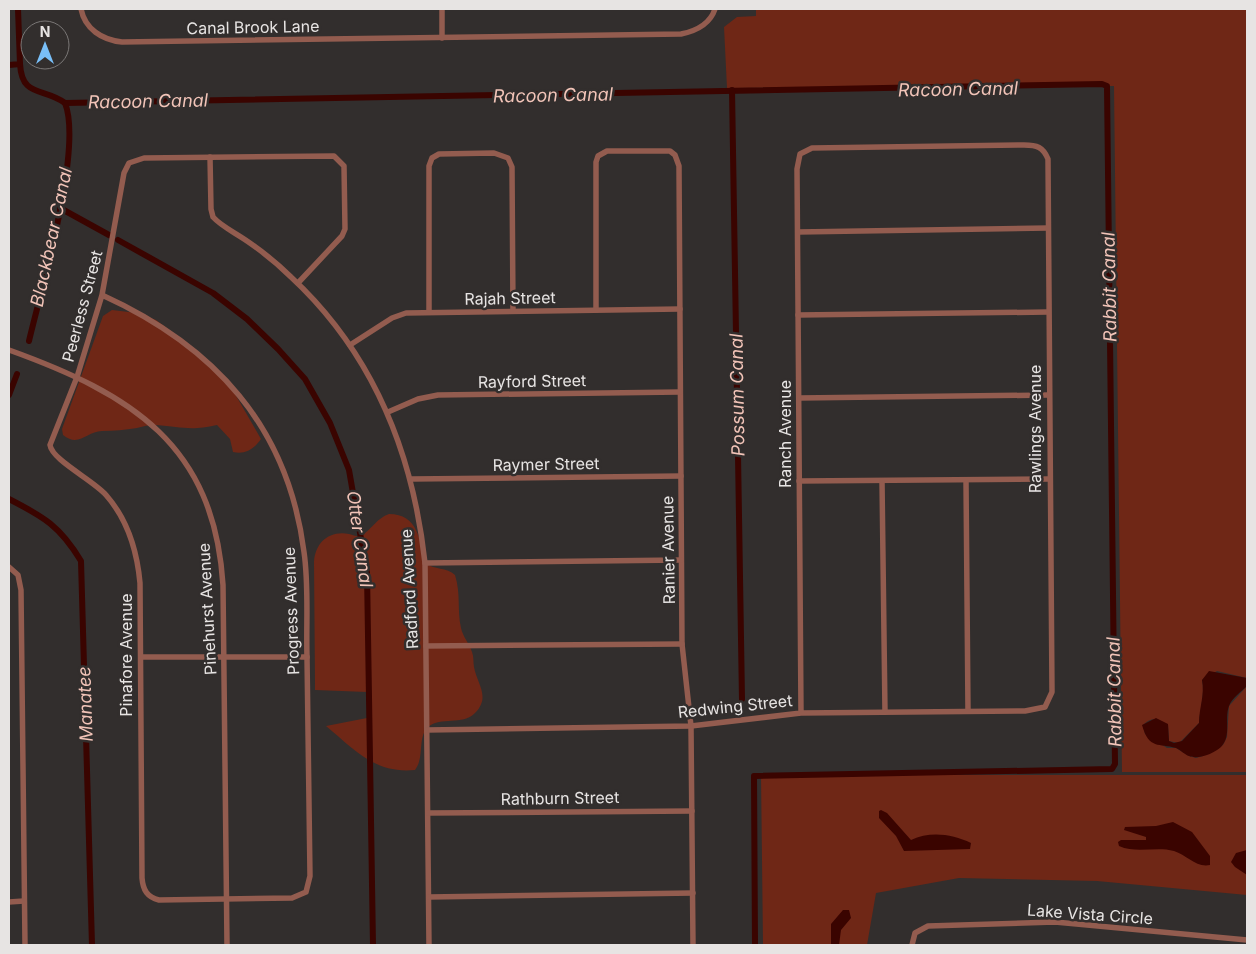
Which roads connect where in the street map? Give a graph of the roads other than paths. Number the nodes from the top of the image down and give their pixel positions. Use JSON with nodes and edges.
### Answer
{"nodes":[{"id":1,"x":81,"y":9,"type":"edge"},
{"id":2,"x":442,"y":9,"type":"edge"},
{"id":3,"x":715,"y":9,"type":"edge"},
{"id":4,"x":442,"y":38,"type":"junction"},
{"id":5,"x":800,"y":154,"type":"joint"},
{"id":6,"x":210,"y":157,"type":"junction"},
{"id":7,"x":1048,"y":228,"type":"junction"},
{"id":8,"x":798,"y":232,"type":"junction"},
{"id":9,"x":298,"y":283,"type":"junction"},
{"id":10,"x":102,"y":295,"type":"junction"},
{"id":11,"x":680,"y":309,"type":"junction"},
{"id":12,"x":596,"y":310,"type":"junction"},
{"id":13,"x":513,"y":311,"type":"junction"},
{"id":14,"x":429,"y":312,"type":"junction"},
{"id":15,"x":1048,"y":312,"type":"junction"},
{"id":16,"x":798,"y":316,"type":"junction"},
{"id":17,"x":350,"y":345,"type":"junction"},
{"id":18,"x":9,"y":350,"type":"edge"},
{"id":19,"x":77,"y":377,"type":"junction"},
{"id":20,"x":680,"y":392,"type":"junction"},
{"id":21,"x":1049,"y":395,"type":"junction"},
{"id":22,"x":799,"y":398,"type":"junction"},
{"id":23,"x":388,"y":412,"type":"junction"},
{"id":24,"x":51,"y":452,"type":"joint"},
{"id":25,"x":680,"y":476,"type":"junction"},
{"id":26,"x":412,"y":479,"type":"junction"},
{"id":27,"x":1049,"y":479,"type":"junction"},
{"id":28,"x":966,"y":480,"type":"junction"},
{"id":29,"x":800,"y":481,"type":"junction"},
{"id":30,"x":882,"y":481,"type":"junction"},
{"id":31,"x":681,"y":560,"type":"junction"},
{"id":32,"x":425,"y":563,"type":"junction"},
{"id":33,"x":9,"y":567,"type":"edge"},
{"id":34,"x":682,"y":644,"type":"junction"},
{"id":35,"x":426,"y":646,"type":"junction"},
{"id":36,"x":306,"y":656,"type":"junction"},
{"id":37,"x":140,"y":657,"type":"junction"},
{"id":38,"x":223,"y":657,"type":"junction"},
{"id":39,"x":1045,"y":706,"type":"joint"},
{"id":40,"x":968,"y":711,"type":"junction"},
{"id":41,"x":885,"y":712,"type":"junction"},
{"id":42,"x":801,"y":714,"type":"junction"},
{"id":43,"x":691,"y":726,"type":"junction"},
{"id":44,"x":427,"y":730,"type":"junction"},
{"id":45,"x":692,"y":811,"type":"junction"},
{"id":46,"x":428,"y":813,"type":"junction"},
{"id":47,"x":693,"y":893,"type":"junction"},
{"id":48,"x":429,"y":897,"type":"junction"},
{"id":49,"x":227,"y":900,"type":"junction"},
{"id":50,"x":24,"y":901,"type":"junction"},
{"id":51,"x":9,"y":902,"type":"edge"},
{"id":52,"x":1247,"y":940,"type":"edge"},
{"id":53,"x":1237,"y":943,"type":"edge"},
{"id":54,"x":25,"y":945,"type":"edge"},
{"id":55,"x":227,"y":945,"type":"edge"},
{"id":56,"x":429,"y":945,"type":"edge"},
{"id":57,"x":693,"y":945,"type":"edge"},
{"id":58,"x":912,"y":945,"type":"edge"}],
"edges":[{"from":1,"to":4,"type":"street","name":"Canal Brook Lane"},
{"from":2,"to":4,"type":"street"},
{"from":3,"to":4,"type":"street","name":"Canal Brook Lane"},
{"from":5,"to":7,"type":"street","name":"Rawlings Avenue"},
{"from":5,"to":8,"type":"street","name":"Ranch Avenue"},
{"from":6,"to":9,"type":"street","name":"Radford Avenue"},
{"from":6,"to":9,"type":"street"},
{"from":6,"to":10,"type":"street","name":"Peerless Street"},
{"from":7,"to":8,"type":"street"},
{"from":7,"to":15,"type":"street","name":"Rawlings Avenue"},
{"from":8,"to":16,"type":"street","name":"Ranch Avenue"},
{"from":9,"to":17,"type":"street","name":"Radford Avenue"},
{"from":10,"to":19,"type":"street","name":"Peerless Street"},
{"from":10,"to":36,"type":"street","name":"Progress Avenue"},
{"from":11,"to":12,"type":"street","name":"Rajah Street"},
{"from":11,"to":12,"type":"street","name":"Ranier Avenue"},
{"from":11,"to":20,"type":"street","name":"Ranier Avenue"},
{"from":12,"to":13,"type":"street","name":"Rajah Street"},
{"from":13,"to":14,"type":"street","name":"Rajah Street"},
{"from":13,"to":14,"type":"street"},
{"from":14,"to":17,"type":"street","name":"Rajah Street"},
{"from":15,"to":16,"type":"street"},
{"from":15,"to":21,"type":"street","name":"Rawlings Avenue"},
{"from":16,"to":22,"type":"street","name":"Ranch Avenue"},
{"from":17,"to":23,"type":"street","name":"Radford Avenue"},
{"from":18,"to":19,"type":"street","name":"Pinehurst Avenue"},
{"from":19,"to":24,"type":"street","name":"Peerless Street"},
{"from":19,"to":38,"type":"street","name":"Pinehurst Avenue"},
{"from":20,"to":23,"type":"street","name":"Rayford Street"},
{"from":20,"to":25,"type":"street","name":"Ranier Avenue"},
{"from":21,"to":22,"type":"street"},
{"from":21,"to":27,"type":"street","name":"Rawlings Avenue"},
{"from":22,"to":29,"type":"street","name":"Ranch Avenue"},
{"from":23,"to":26,"type":"street","name":"Radford Avenue"},
{"from":24,"to":37,"type":"street","name":"Pinafore Avenue"},
{"from":25,"to":26,"type":"street","name":"Raymer Street"},
{"from":25,"to":31,"type":"street","name":"Ranier Avenue"},
{"from":26,"to":32,"type":"street","name":"Radford Avenue"},
{"from":27,"to":28,"type":"street"},
{"from":27,"to":39,"type":"street","name":"Rawlings Avenue"},
{"from":28,"to":30,"type":"street"},
{"from":28,"to":40,"type":"street"},
{"from":29,"to":30,"type":"street"},
{"from":29,"to":42,"type":"street","name":"Ranch Avenue"},
{"from":30,"to":41,"type":"street"},
{"from":31,"to":32,"type":"street"},
{"from":31,"to":34,"type":"street","name":"Ranier Avenue"},
{"from":32,"to":35,"type":"street","name":"Radford Avenue"},
{"from":33,"to":50,"type":"street"},
{"from":34,"to":35,"type":"street"},
{"from":34,"to":43,"type":"street","name":"Ranier Avenue"},
{"from":35,"to":44,"type":"street","name":"Radford Avenue"},
{"from":36,"to":38,"type":"street"},
{"from":36,"to":49,"type":"street","name":"Progress Avenue"},
{"from":37,"to":38,"type":"street"},
{"from":37,"to":49,"type":"street","name":"Pinafore Avenue"},
{"from":38,"to":49,"type":"street","name":"Pinehurst Avenue"},
{"from":39,"to":40,"type":"street","name":"Redwing Street"},
{"from":40,"to":41,"type":"street","name":"Redwing Street"},
{"from":41,"to":42,"type":"street","name":"Redwing Street"},
{"from":42,"to":43,"type":"street","name":"Redwing Street"},
{"from":43,"to":44,"type":"street","name":"Redwing Street"},
{"from":43,"to":45,"type":"street","name":"Ranier Avenue"},
{"from":44,"to":46,"type":"street","name":"Radford Avenue"},
{"from":45,"to":46,"type":"street","name":"Rathburn Street"},
{"from":45,"to":47,"type":"street","name":"Ranier Avenue"},
{"from":46,"to":48,"type":"street","name":"Radford Avenue"},
{"from":47,"to":48,"type":"street"},
{"from":47,"to":57,"type":"street","name":"Ranier Avenue"},
{"from":48,"to":56,"type":"street","name":"Radford Avenue"},
{"from":49,"to":55,"type":"street","name":"Pinehurst Avenue"},
{"from":50,"to":51,"type":"street"},
{"from":50,"to":54,"type":"street"},
{"from":52,"to":53,"type":"street","name":"Lake Vista Circle"},
{"from":53,"to":58,"type":"street","name":"Lake Vista Circle"}]}
